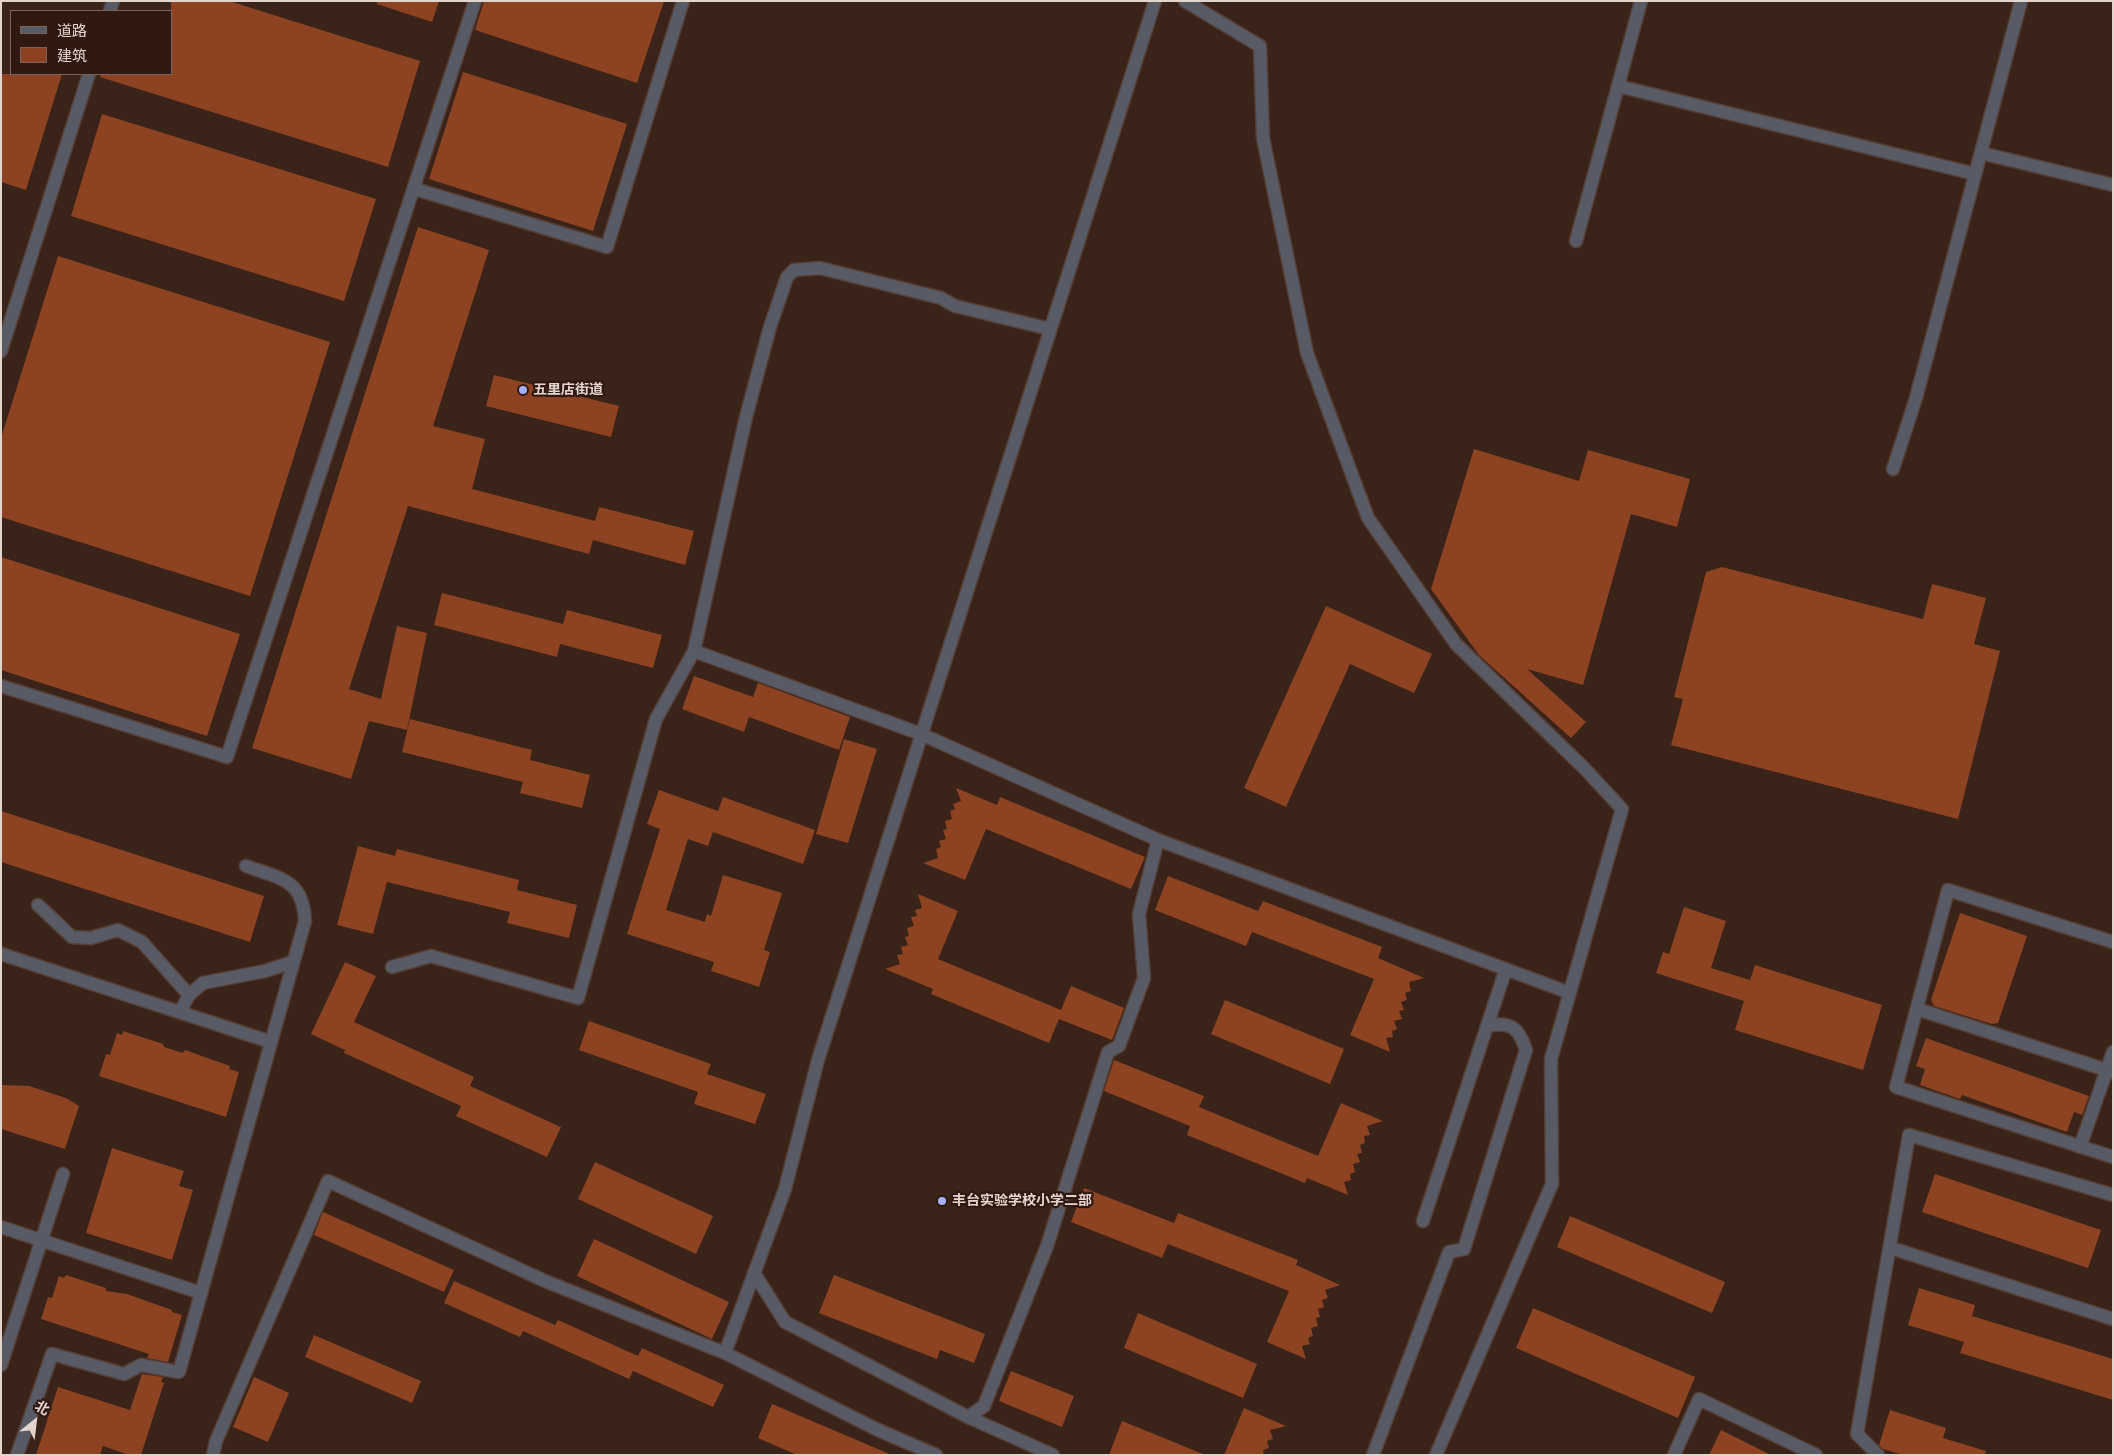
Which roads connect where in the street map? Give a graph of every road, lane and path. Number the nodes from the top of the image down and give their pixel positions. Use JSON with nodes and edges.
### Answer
{"nodes":[{"id":1,"x":475,"y":1,"type":"edge"},
{"id":2,"x":683,"y":1,"type":"edge"},
{"id":3,"x":1155,"y":1,"type":"edge"},
{"id":4,"x":1185,"y":1,"type":"edge"},
{"id":5,"x":1640,"y":1,"type":"edge"},
{"id":6,"x":2021,"y":1,"type":"edge"},
{"id":7,"x":89,"y":75,"type":"edge"},
{"id":8,"x":1618,"y":86,"type":"junction"},
{"id":9,"x":1980,"y":153,"type":"junction"},
{"id":10,"x":1975,"y":174,"type":"junction"},
{"id":11,"x":2113,"y":185,"type":"edge"},
{"id":12,"x":415,"y":189,"type":"junction"},
{"id":13,"x":1576,"y":241,"type":"dead end"},
{"id":14,"x":1050,"y":329,"type":"junction"},
{"id":15,"x":1,"y":351,"type":"edge"},
{"id":16,"x":1893,"y":469,"type":"dead end"},
{"id":17,"x":694,"y":651,"type":"junction"},
{"id":18,"x":1,"y":686,"type":"edge"},
{"id":19,"x":921,"y":734,"type":"junction"},
{"id":20,"x":1158,"y":840,"type":"junction"},
{"id":21,"x":246,"y":866,"type":"dead end"},
{"id":22,"x":38,"y":905,"type":"dead end"},
{"id":23,"x":2113,"y":942,"type":"edge"},
{"id":24,"x":1,"y":954,"type":"edge"},
{"id":25,"x":293,"y":962,"type":"junction"},
{"id":26,"x":392,"y":967,"type":"dead end"},
{"id":27,"x":1506,"y":970,"type":"junction"},
{"id":28,"x":1570,"y":993,"type":"junction"},
{"id":29,"x":189,"y":995,"type":"junction"},
{"id":30,"x":1917,"y":1009,"type":"junction"},
{"id":31,"x":180,"y":1012,"type":"junction"},
{"id":32,"x":1487,"y":1026,"type":"junction"},
{"id":33,"x":271,"y":1042,"type":"junction"},
{"id":34,"x":2113,"y":1052,"type":"edge"},
{"id":35,"x":2110,"y":1071,"type":"edge"},
{"id":36,"x":2080,"y":1147,"type":"junction"},
{"id":37,"x":2113,"y":1157,"type":"edge"},
{"id":38,"x":63,"y":1174,"type":"dead end"},
{"id":39,"x":2113,"y":1195,"type":"edge"},
{"id":40,"x":1423,"y":1221,"type":"dead end"},
{"id":41,"x":1,"y":1227,"type":"edge"},
{"id":42,"x":42,"y":1240,"type":"junction"},
{"id":43,"x":1891,"y":1248,"type":"junction"},
{"id":44,"x":754,"y":1273,"type":"junction"},
{"id":45,"x":201,"y":1293,"type":"junction"},
{"id":46,"x":2113,"y":1319,"type":"edge"},
{"id":47,"x":726,"y":1353,"type":"junction"},
{"id":48,"x":1,"y":1365,"type":"edge"},
{"id":49,"x":968,"y":1417,"type":"junction"},
{"id":50,"x":17,"y":1455,"type":"edge"},
{"id":51,"x":213,"y":1455,"type":"edge"},
{"id":52,"x":936,"y":1455,"type":"edge"},
{"id":53,"x":1053,"y":1455,"type":"edge"},
{"id":54,"x":1373,"y":1455,"type":"edge"},
{"id":55,"x":1436,"y":1455,"type":"edge"},
{"id":56,"x":1674,"y":1455,"type":"edge"},
{"id":57,"x":1816,"y":1455,"type":"edge"},
{"id":58,"x":1878,"y":1455,"type":"edge"}],
"edges":[{"from":1,"to":12,"type":"street"},
{"from":2,"to":12,"type":"street"},
{"from":3,"to":14,"type":"street"},
{"from":4,"to":28,"type":"street"},
{"from":5,"to":8,"type":"street"},
{"from":6,"to":9,"type":"street"},
{"from":7,"to":15,"type":"street"},
{"from":8,"to":10,"type":"street"},
{"from":8,"to":13,"type":"street"},
{"from":9,"to":10,"type":"street"},
{"from":9,"to":11,"type":"street"},
{"from":10,"to":16,"type":"street"},
{"from":12,"to":18,"type":"street"},
{"from":14,"to":17,"type":"street"},
{"from":14,"to":19,"type":"street"},
{"from":17,"to":19,"type":"street"},
{"from":17,"to":26,"type":"street"},
{"from":19,"to":20,"type":"street"},
{"from":19,"to":44,"type":"street"},
{"from":20,"to":27,"type":"street"},
{"from":20,"to":49,"type":"street"},
{"from":21,"to":25,"type":"street"},
{"from":22,"to":29,"type":"street"},
{"from":23,"to":30,"type":"street"},
{"from":24,"to":31,"type":"street"},
{"from":25,"to":29,"type":"street"},
{"from":25,"to":33,"type":"street"},
{"from":27,"to":28,"type":"street"},
{"from":27,"to":32,"type":"street"},
{"from":28,"to":55,"type":"street"},
{"from":29,"to":31,"type":"street"},
{"from":30,"to":35,"type":"street"},
{"from":30,"to":36,"type":"street"},
{"from":31,"to":33,"type":"street"},
{"from":32,"to":40,"type":"street"},
{"from":32,"to":54,"type":"street"},
{"from":33,"to":45,"type":"street"},
{"from":34,"to":35,"type":"street"},
{"from":35,"to":36,"type":"street"},
{"from":36,"to":37,"type":"street"},
{"from":38,"to":42,"type":"street"},
{"from":39,"to":43,"type":"street"},
{"from":41,"to":42,"type":"street"},
{"from":42,"to":45,"type":"street"},
{"from":42,"to":48,"type":"street"},
{"from":43,"to":46,"type":"street"},
{"from":43,"to":58,"type":"street"},
{"from":44,"to":47,"type":"street"},
{"from":44,"to":49,"type":"street"},
{"from":45,"to":50,"type":"street"},
{"from":47,"to":51,"type":"street"},
{"from":47,"to":52,"type":"street"},
{"from":49,"to":53,"type":"street"},
{"from":56,"to":57,"type":"street"}]}
